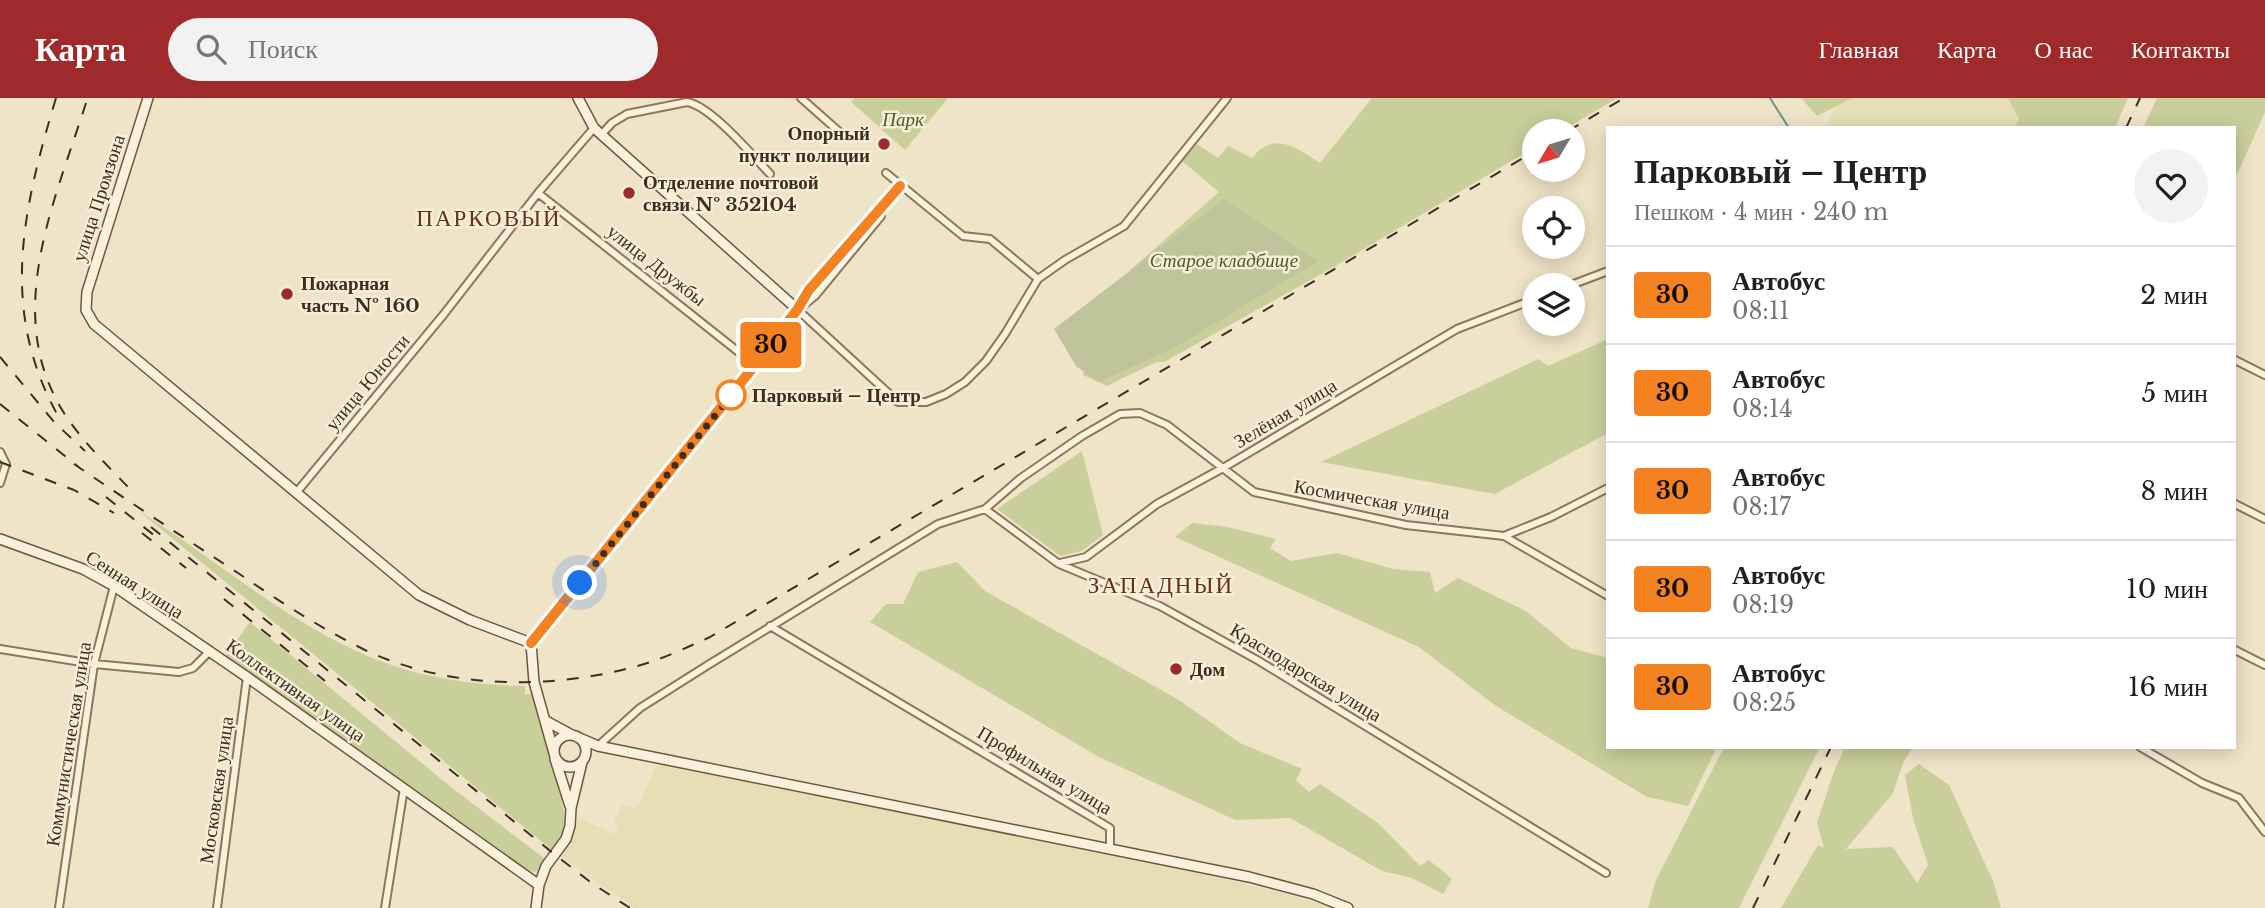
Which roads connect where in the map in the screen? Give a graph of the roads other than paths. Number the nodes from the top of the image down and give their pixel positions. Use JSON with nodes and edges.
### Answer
{"nodes":[{"id":1,"x":148,"y":98,"type":"edge"},
{"id":2,"x":578,"y":98,"type":"edge"},
{"id":3,"x":801,"y":98,"type":"edge"},
{"id":4,"x":1227,"y":98,"type":"edge"},
{"id":5,"x":598,"y":131,"type":"junction"},
{"id":6,"x":844,"y":136,"type":"dead end"},
{"id":7,"x":886,"y":173,"type":"dead end"},
{"id":8,"x":770,"y":174,"type":"dead end"},
{"id":9,"x":900,"y":186,"type":"junction"},
{"id":10,"x":538,"y":193,"type":"junction"},
{"id":11,"x":1606,"y":272,"type":"edge"},
{"id":12,"x":1038,"y":279,"type":"junction"},
{"id":13,"x":1585,"y":280,"type":"edge"},
{"id":14,"x":1522,"y":304,"type":"edge"},
{"id":15,"x":797,"y":310,"type":"junction"},
{"id":16,"x":2236,"y":360,"type":"edge"},
{"id":17,"x":755,"y":365,"type":"junction"},
{"id":18,"x":2265,"y":375,"type":"edge"},
{"id":19,"x":0,"y":452,"type":"edge"},
{"id":20,"x":1223,"y":468,"type":"junction"},
{"id":21,"x":0,"y":483,"type":"edge"},
{"id":22,"x":1606,"y":489,"type":"edge"},
{"id":23,"x":296,"y":493,"type":"junction"},
{"id":24,"x":2236,"y":504,"type":"edge"},
{"id":25,"x":985,"y":509,"type":"junction"},
{"id":26,"x":2265,"y":519,"type":"edge"},
{"id":27,"x":1504,"y":536,"type":"junction"},
{"id":28,"x":0,"y":539,"type":"edge"},
{"id":29,"x":1059,"y":564,"type":"junction"},
{"id":30,"x":114,"y":586,"type":"junction"},
{"id":31,"x":1606,"y":595,"type":"edge"},
{"id":32,"x":770,"y":626,"type":"junction"},
{"id":33,"x":531,"y":643,"type":"junction"},
{"id":34,"x":0,"y":649,"type":"edge"},
{"id":35,"x":2236,"y":651,"type":"edge"},
{"id":36,"x":209,"y":652,"type":"junction"},
{"id":37,"x":94,"y":664,"type":"junction"},
{"id":38,"x":2265,"y":666,"type":"edge"},
{"id":39,"x":247,"y":677,"type":"junction"},
{"id":40,"x":546,"y":721,"type":"junction"},
{"id":41,"x":576,"y":737,"type":"junction"},
{"id":42,"x":598,"y":746,"type":"junction"},
{"id":43,"x":2143,"y":749,"type":"edge"},
{"id":44,"x":554,"y":755,"type":"junction"},
{"id":45,"x":583,"y":758,"type":"junction"},
{"id":46,"x":404,"y":788,"type":"junction"},
{"id":47,"x":571,"y":808,"type":"junction"},
{"id":48,"x":2265,"y":832,"type":"edge"},
{"id":49,"x":1110,"y":850,"type":"junction"},
{"id":50,"x":1606,"y":873,"type":"dead end"},
{"id":51,"x":539,"y":885,"type":"junction"},
{"id":52,"x":59,"y":908,"type":"edge"},
{"id":53,"x":216,"y":908,"type":"edge"},
{"id":54,"x":385,"y":908,"type":"edge"},
{"id":55,"x":536,"y":908,"type":"edge"},
{"id":56,"x":1348,"y":908,"type":"edge"}],
"edges":[{"from":1,"to":23,"type":"main road","name":"улица Промзона"},
{"from":2,"to":5,"type":"main road"},
{"from":3,"to":6,"type":"street"},
{"from":4,"to":12,"type":"street"},
{"from":5,"to":8,"type":"street","name":"улица Юности"},
{"from":5,"to":10,"type":"street","name":"улица Юности"},
{"from":5,"to":15,"type":"main road"},
{"from":7,"to":9,"type":"street"},
{"from":9,"to":12,"type":"street"},
{"from":9,"to":15,"type":"street"},
{"from":10,"to":17,"type":"street","name":"улица Дружбы"},
{"from":10,"to":23,"type":"street","name":"улица Юности"},
{"from":11,"to":13,"type":"street"},
{"from":12,"to":15,"type":"street"},
{"from":14,"to":20,"type":"street","name":"Зелёная улица"},
{"from":15,"to":17,"type":"main road"},
{"from":16,"to":18,"type":"street"},
{"from":17,"to":33,"type":"main road"},
{"from":19,"to":21,"type":"street"},
{"from":20,"to":25,"type":"street","name":"Космическая улица"},
{"from":20,"to":27,"type":"street","name":"Космическая улица"},
{"from":20,"to":29,"type":"street","name":"Зелёная улица"},
{"from":22,"to":27,"type":"street"},
{"from":23,"to":33,"type":"main road"},
{"from":24,"to":26,"type":"street"},
{"from":25,"to":29,"type":"street","name":"Краснодарская улица"},
{"from":25,"to":32,"type":"street"},
{"from":27,"to":31,"type":"street","name":"Космическая улица"},
{"from":28,"to":30,"type":"main road","name":"Сенная улица"},
{"from":29,"to":50,"type":"street","name":"Краснодарская улица"},
{"from":30,"to":36,"type":"main road","name":"Сенная улица"},
{"from":30,"to":37,"type":"street","name":"Коммунистическая улица"},
{"from":32,"to":42,"type":"street"},
{"from":32,"to":49,"type":"street","name":"Профильная улица"},
{"from":33,"to":40,"type":"main road"},
{"from":34,"to":37,"type":"street","name":"Коллективная улица"},
{"from":35,"to":38,"type":"street"},
{"from":36,"to":37,"type":"street","name":"Коллективная улица"},
{"from":36,"to":39,"type":"main road","name":"Коллективная улица"},
{"from":37,"to":52,"type":"street","name":"Коммунистическая улица"},
{"from":39,"to":46,"type":"main road","name":"Коллективная улица"},
{"from":39,"to":53,"type":"street","name":"Московская улица"},
{"from":40,"to":41,"type":"main road"},
{"from":40,"to":44,"type":"main road"},
{"from":41,"to":42,"type":"main road"},
{"from":41,"to":44,"type":"main road"},
{"from":41,"to":45,"type":"main road"},
{"from":42,"to":45,"type":"main road"},
{"from":42,"to":49,"type":"main road"},
{"from":43,"to":48,"type":"street"},
{"from":44,"to":45,"type":"main road"},
{"from":44,"to":47,"type":"main road"},
{"from":45,"to":47,"type":"main road"},
{"from":46,"to":51,"type":"main road","name":"Коллективная улица"},
{"from":46,"to":54,"type":"street"},
{"from":47,"to":51,"type":"main road"},
{"from":49,"to":56,"type":"main road"},
{"from":51,"to":55,"type":"main road"}]}
